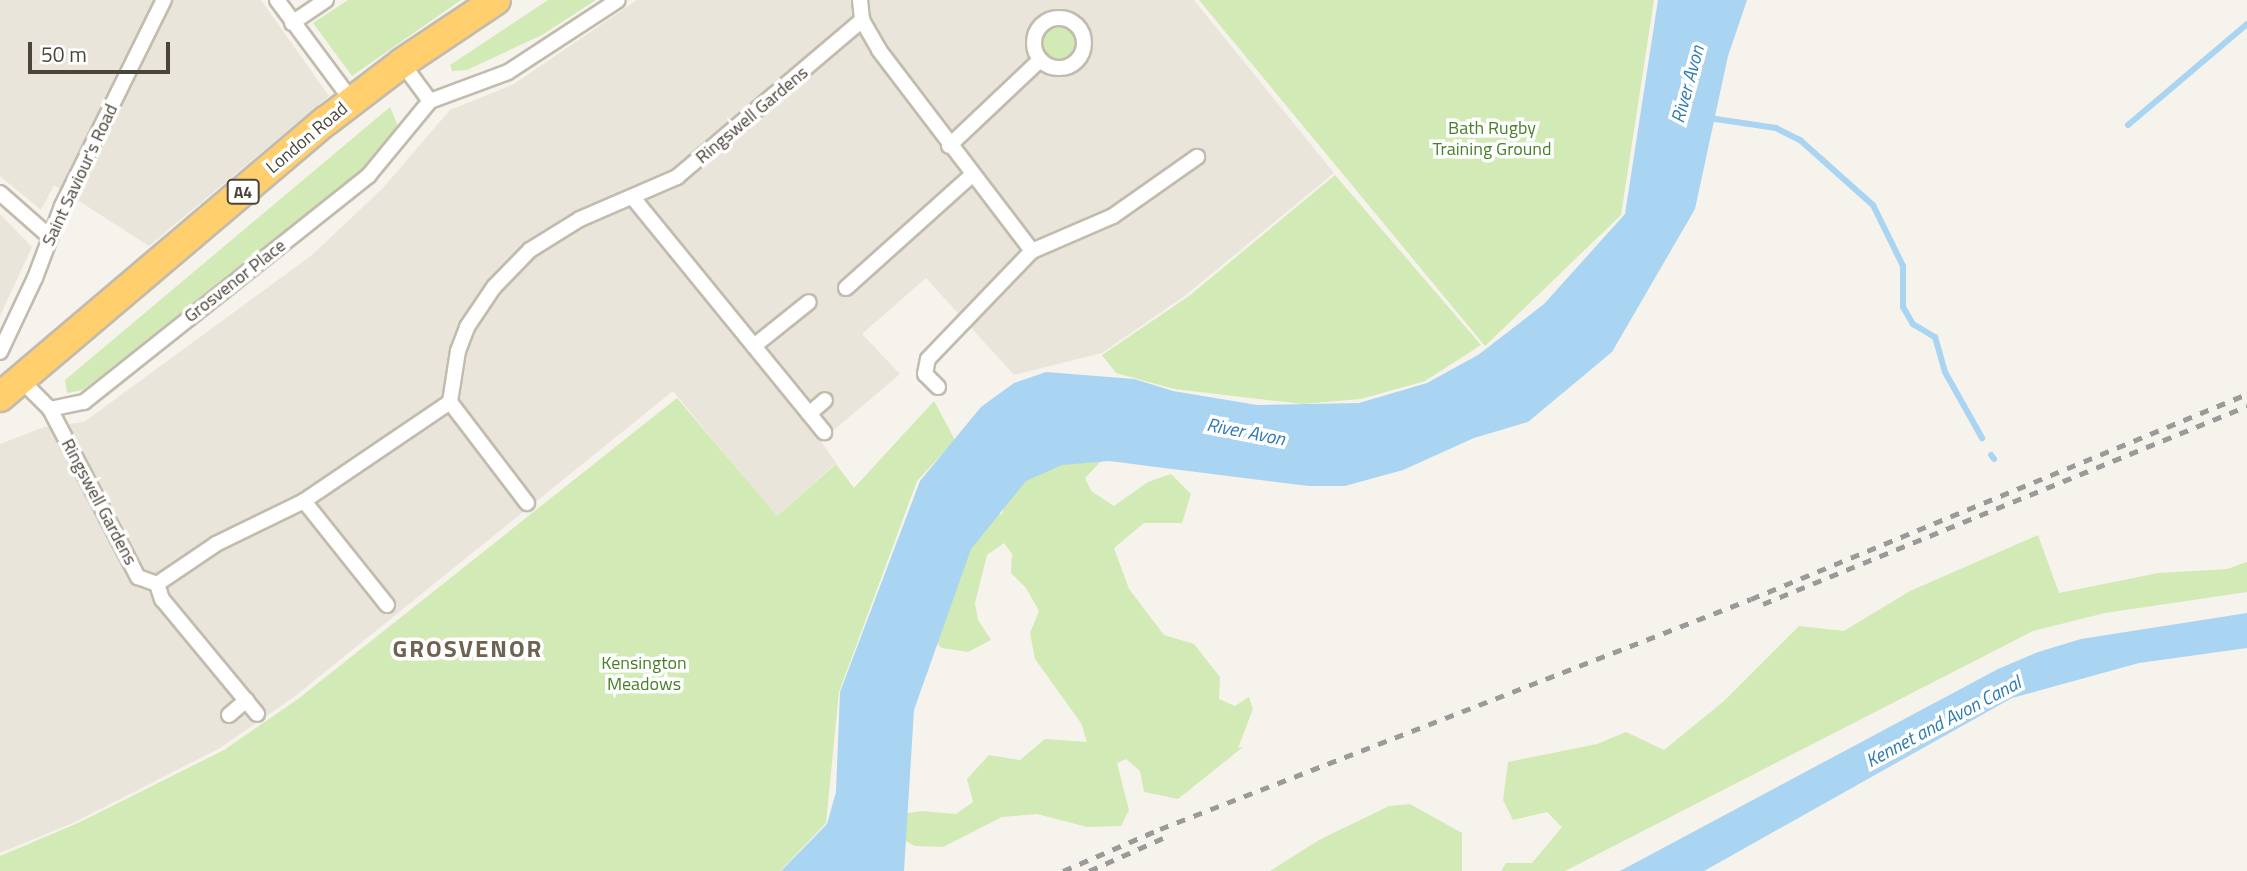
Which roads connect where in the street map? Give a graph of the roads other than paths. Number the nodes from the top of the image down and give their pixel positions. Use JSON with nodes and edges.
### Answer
{"nodes":[{"id":1,"x":164,"y":0,"type":"edge"},
{"id":2,"x":277,"y":0,"type":"edge"},
{"id":3,"x":326,"y":0,"type":"edge"},
{"id":4,"x":496,"y":0,"type":"edge"},
{"id":5,"x":618,"y":0,"type":"edge"},
{"id":6,"x":860,"y":0,"type":"edge"},
{"id":7,"x":862,"y":20,"type":"junction"},
{"id":8,"x":292,"y":23,"type":"junction"},
{"id":9,"x":1040,"y":60,"type":"dead end"},
{"id":10,"x":402,"y":63,"type":"junction"},
{"id":11,"x":352,"y":101,"type":"junction"},
{"id":12,"x":430,"y":101,"type":"junction"},
{"id":13,"x":949,"y":146,"type":"junction"},
{"id":14,"x":1197,"y":157,"type":"dead end"},
{"id":15,"x":972,"y":175,"type":"junction"},
{"id":16,"x":0,"y":193,"type":"edge"},
{"id":17,"x":634,"y":199,"type":"junction"},
{"id":18,"x":49,"y":236,"type":"junction"},
{"id":19,"x":1032,"y":251,"type":"junction"},
{"id":20,"x":846,"y":288,"type":"dead end"},
{"id":21,"x":809,"y":302,"type":"dead end"},
{"id":22,"x":754,"y":346,"type":"junction"},
{"id":23,"x":0,"y":352,"type":"edge"},
{"id":24,"x":23,"y":382,"type":"junction"},
{"id":25,"x":938,"y":387,"type":"dead end"},
{"id":26,"x":0,"y":397,"type":"edge"},
{"id":27,"x":825,"y":400,"type":"dead end"},
{"id":28,"x":450,"y":402,"type":"junction"},
{"id":29,"x":50,"y":409,"type":"junction"},
{"id":30,"x":809,"y":414,"type":"junction"},
{"id":31,"x":824,"y":432,"type":"dead end"},
{"id":32,"x":304,"y":501,"type":"junction"},
{"id":33,"x":527,"y":503,"type":"dead end"},
{"id":34,"x":157,"y":584,"type":"junction"},
{"id":35,"x":387,"y":605,"type":"dead end"},
{"id":36,"x":246,"y":700,"type":"junction"},
{"id":37,"x":257,"y":714,"type":"dead end"},
{"id":38,"x":229,"y":715,"type":"dead end"}],
"edges":[{"from":1,"to":18,"type":"street","name":"Saint Saviour's Road"},
{"from":2,"to":8,"type":"street"},
{"from":3,"to":8,"type":"street"},
{"from":4,"to":10,"type":"highway","name":"London Road","number":"A4"},
{"from":5,"to":12,"type":"street"},
{"from":6,"to":7,"type":"street"},
{"from":7,"to":13,"type":"street"},
{"from":7,"to":17,"type":"street","name":"Ringswell Gardens"},
{"from":8,"to":11,"type":"street"},
{"from":9,"to":13,"type":"street"},
{"from":10,"to":11,"type":"highway","name":"London Road","number":"A4"},
{"from":10,"to":12,"type":"street"},
{"from":11,"to":24,"type":"highway","name":"London Road","number":"A4"},
{"from":12,"to":29,"type":"street","name":"Grosvenor Place"},
{"from":13,"to":15,"type":"street"},
{"from":14,"to":19,"type":"street"},
{"from":15,"to":19,"type":"street"},
{"from":15,"to":20,"type":"street"},
{"from":16,"to":18,"type":"street"},
{"from":17,"to":22,"type":"street"},
{"from":17,"to":28,"type":"street","name":"Ringswell Gardens"},
{"from":18,"to":23,"type":"street","name":"Saint Saviour's Road"},
{"from":19,"to":25,"type":"street"},
{"from":21,"to":22,"type":"street"},
{"from":22,"to":30,"type":"street"},
{"from":24,"to":26,"type":"highway","name":"London Road","number":"A4"},
{"from":24,"to":29,"type":"street"},
{"from":27,"to":30,"type":"street"},
{"from":28,"to":32,"type":"street"},
{"from":28,"to":33,"type":"street"},
{"from":29,"to":34,"type":"street","name":"Ringswell Gardens"},
{"from":30,"to":31,"type":"street"},
{"from":32,"to":34,"type":"street"},
{"from":32,"to":35,"type":"street"},
{"from":34,"to":36,"type":"street","name":"Ringswell Gardens"},
{"from":36,"to":37,"type":"street","name":"Ringswell Gardens"},
{"from":36,"to":38,"type":"street"}]}
